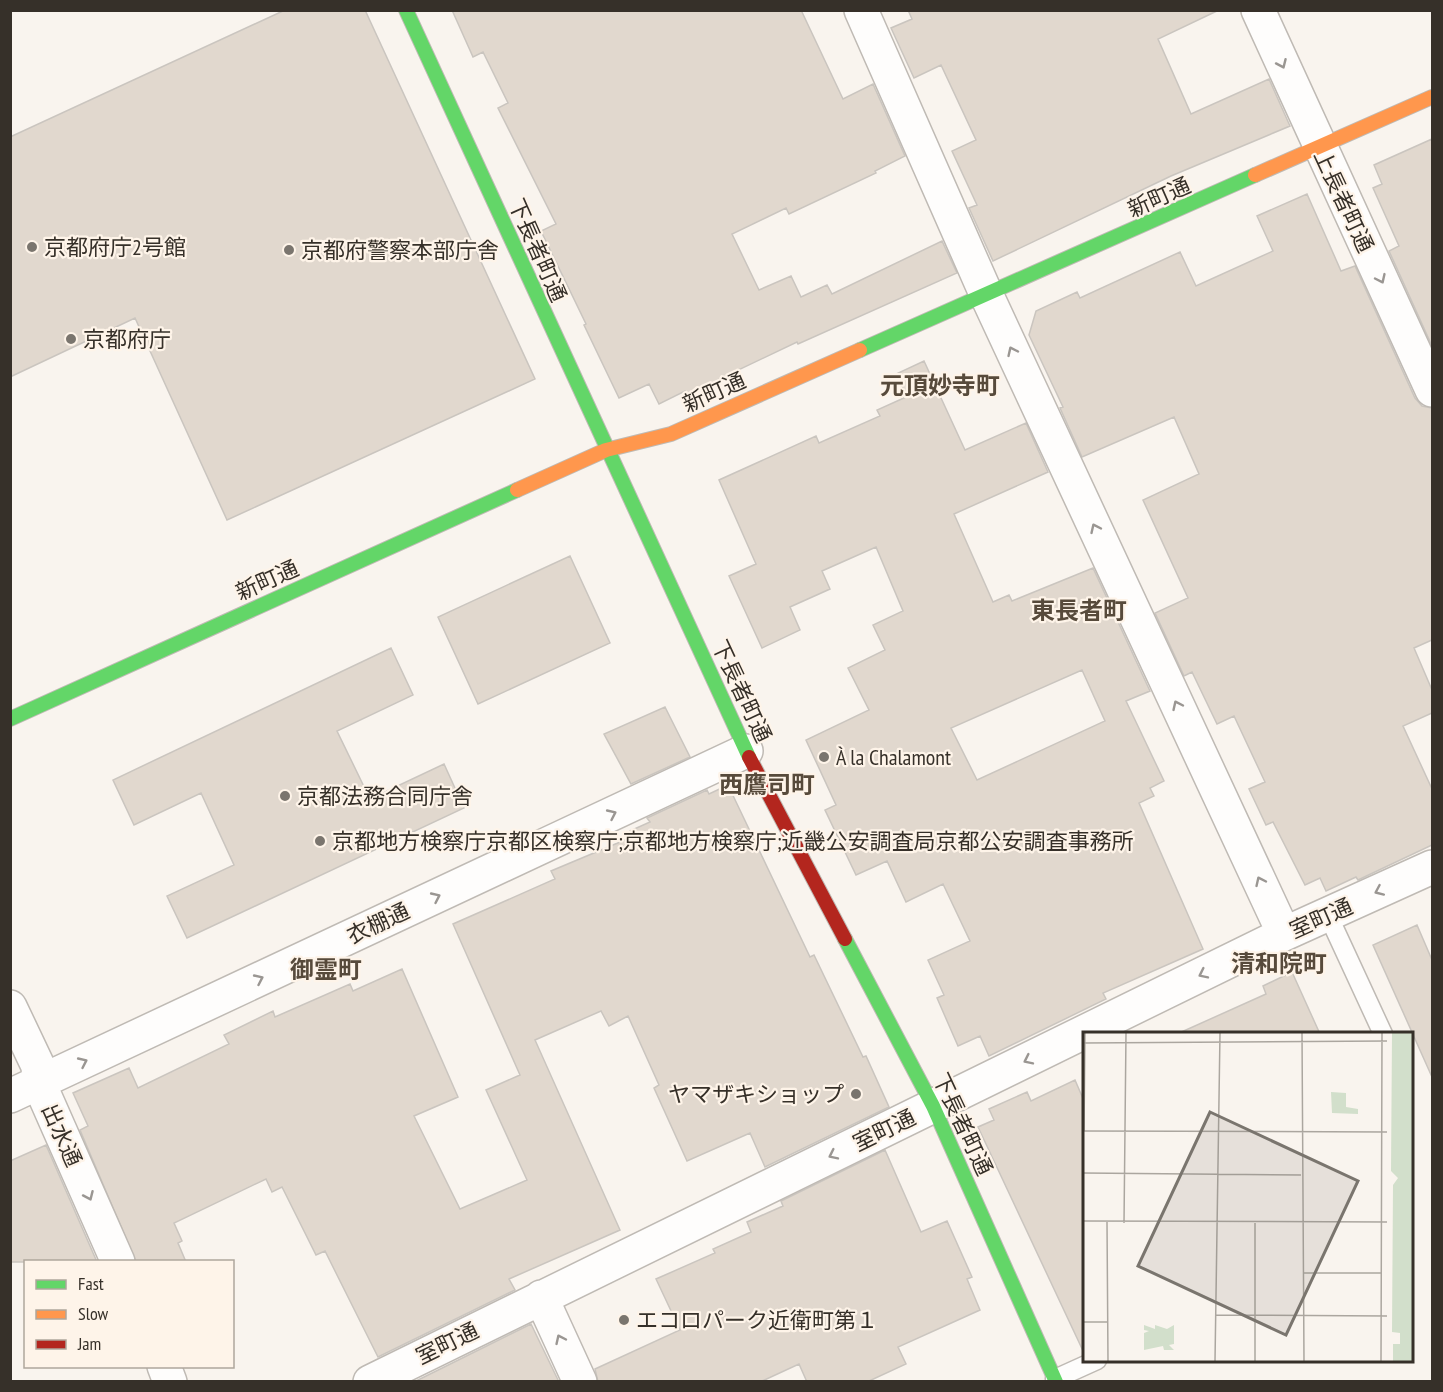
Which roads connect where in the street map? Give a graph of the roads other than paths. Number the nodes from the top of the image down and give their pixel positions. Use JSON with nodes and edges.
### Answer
{"nodes":[{"id":1,"x":406,"y":10,"type":"edge"},
{"id":2,"x":861,"y":10,"type":"edge"},
{"id":3,"x":1258,"y":10,"type":"edge"},
{"id":4,"x":1432,"y":97,"type":"edge"},
{"id":5,"x":1320,"y":148,"type":"junction"},
{"id":6,"x":987,"y":296,"type":"junction"},
{"id":7,"x":1432,"y":390,"type":"edge"},
{"id":8,"x":606,"y":450,"type":"junction"},
{"id":9,"x":10,"y":719,"type":"edge"},
{"id":10,"x":746,"y":751,"type":"junction"},
{"id":11,"x":1432,"y":867,"type":"edge"},
{"id":12,"x":1328,"y":915,"type":"junction"},
{"id":13,"x":1284,"y":934,"type":"junction"},
{"id":14,"x":10,"y":1007,"type":"edge"},
{"id":15,"x":1083,"y":1032,"type":"edge"},
{"id":16,"x":1084,"y":1032,"type":"edge"},
{"id":17,"x":1382,"y":1032,"type":"edge"},
{"id":18,"x":25,"y":1089,"type":"edge"},
{"id":19,"x":933,"y":1106,"type":"junction"},
{"id":20,"x":117,"y":1260,"type":"edge"},
{"id":21,"x":541,"y":1297,"type":"junction"},
{"id":22,"x":1092,"y":1362,"type":"edge"},
{"id":23,"x":1056,"y":1380,"type":"edge"},
{"id":24,"x":370,"y":1382,"type":"edge"},
{"id":25,"x":580,"y":1382,"type":"edge"}],
"edges":[{"from":1,"to":8,"type":"street","name":"下長者町通"},
{"from":2,"to":6,"type":"street"},
{"from":3,"to":5,"type":"street","name":"上長者町通","one_way":true},
{"from":4,"to":5,"type":"street","name":"新町通"},
{"from":5,"to":6,"type":"street","name":"新町通"},
{"from":5,"to":7,"type":"street","name":"上長者町通","one_way":true},
{"from":6,"to":8,"type":"street","name":"新町通"},
{"from":13,"to":6,"type":"street","one_way":true},
{"from":8,"to":9,"type":"street","name":"新町通"},
{"from":8,"to":10,"type":"street","name":"下長者町通"},
{"from":18,"to":10,"type":"street","name":"衣棚通","one_way":true},
{"from":10,"to":19,"type":"street","name":"下長者町通"},
{"from":11,"to":12,"type":"street","name":"室町通","one_way":true},
{"from":12,"to":13,"type":"street","name":"室町通"},
{"from":12,"to":17,"type":"lane"},
{"from":13,"to":16,"type":"street","name":"室町通","one_way":true},
{"from":14,"to":18,"type":"street","name":"出水通"},
{"from":15,"to":19,"type":"street","name":"室町通","one_way":true},
{"from":18,"to":20,"type":"street","name":"出水通","one_way":true},
{"from":19,"to":21,"type":"street","name":"室町通","one_way":true},
{"from":19,"to":23,"type":"street","name":"下長者町通"},
{"from":21,"to":24,"type":"street","name":"室町通"},
{"from":25,"to":21,"type":"street","one_way":true},
{"from":22,"to":23,"type":"lane"}]}
